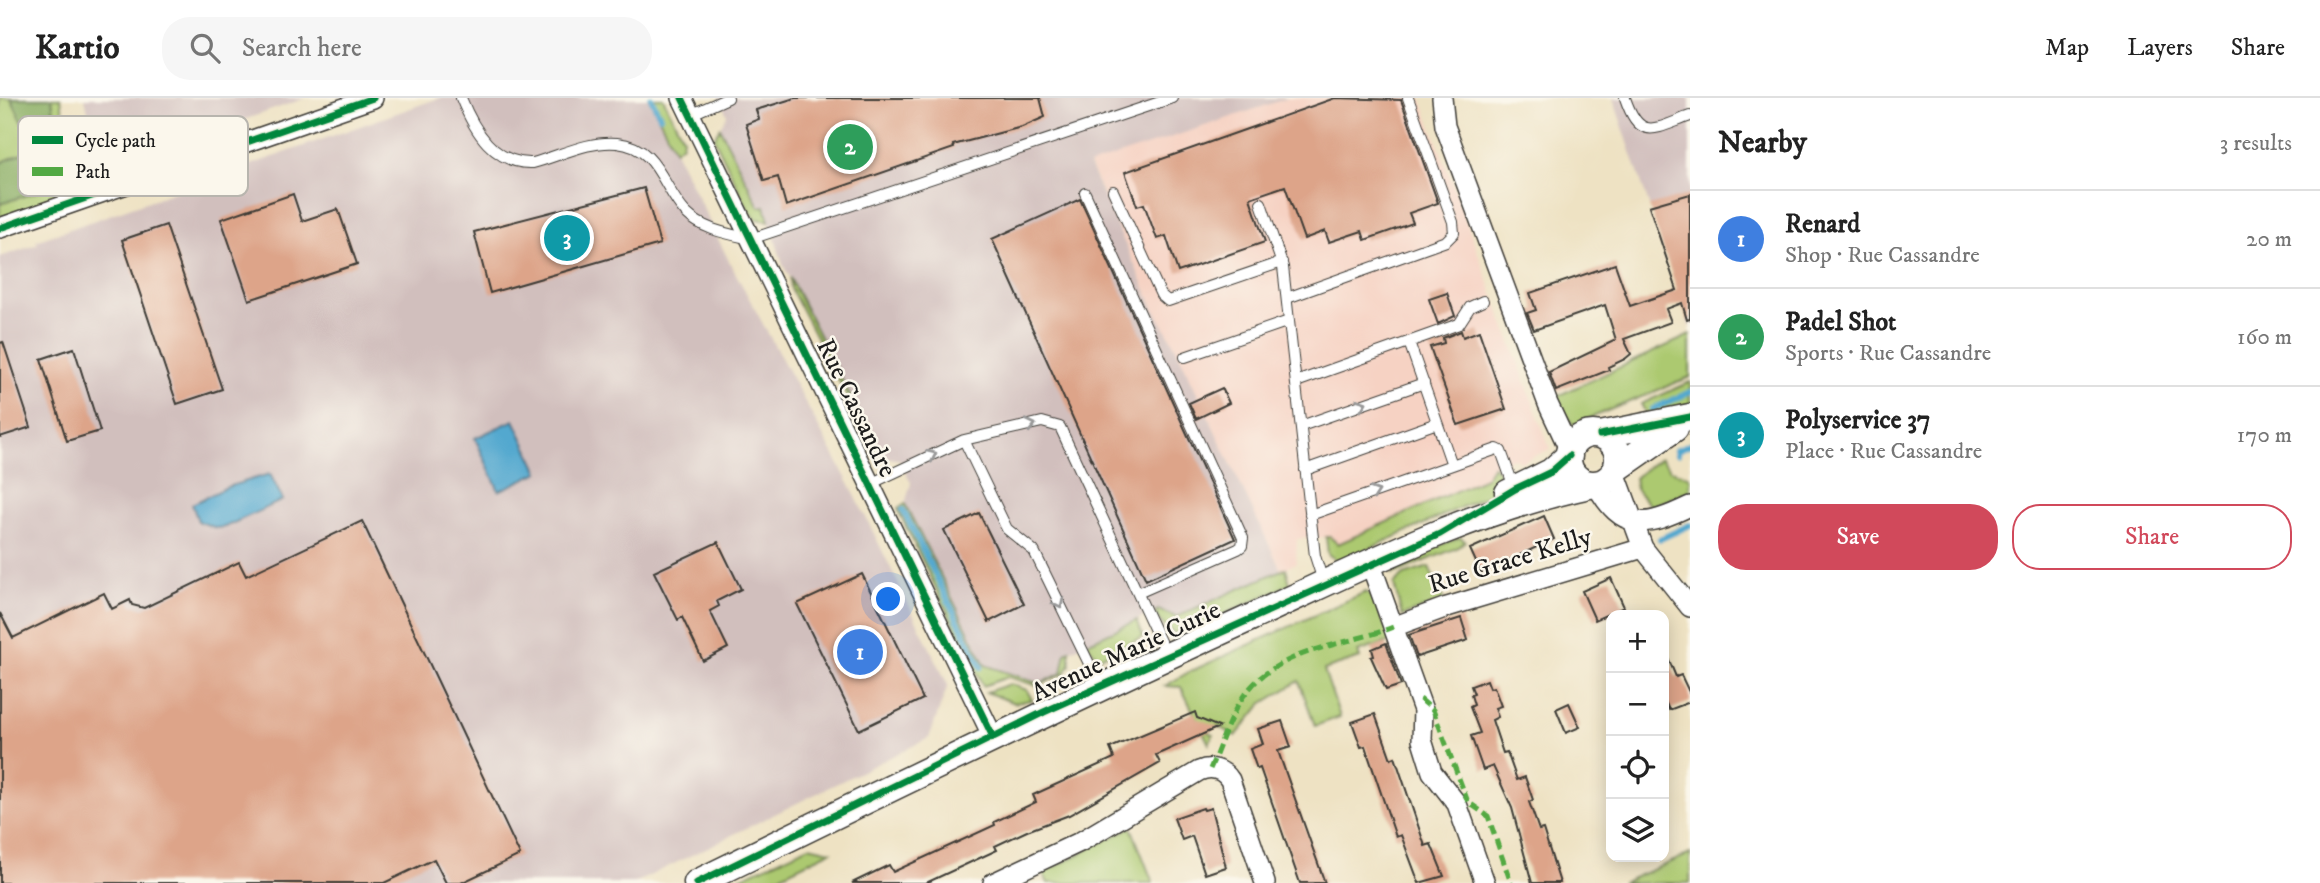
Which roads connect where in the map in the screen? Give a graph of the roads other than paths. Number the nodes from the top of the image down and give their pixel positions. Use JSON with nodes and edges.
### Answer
{"nodes":[{"id":1,"x":373,"y":98,"type":"edge"},
{"id":2,"x":461,"y":98,"type":"edge"},
{"id":3,"x":728,"y":98,"type":"edge"},
{"id":4,"x":1172,"y":98,"type":"edge"},
{"id":5,"x":1408,"y":98,"type":"edge"},
{"id":6,"x":1442,"y":98,"type":"edge"},
{"id":7,"x":1625,"y":98,"type":"edge"},
{"id":8,"x":686,"y":107,"type":"edge"},
{"id":9,"x":1690,"y":116,"type":"edge"},
{"id":10,"x":248,"y":142,"type":"edge"},
{"id":11,"x":1113,"y":191,"type":"dead end"},
{"id":12,"x":1085,"y":193,"type":"dead end"},
{"id":13,"x":94,"y":196,"type":"edge"},
{"id":14,"x":1261,"y":203,"type":"dead end"},
{"id":15,"x":0,"y":228,"type":"edge"},
{"id":16,"x":751,"y":239,"type":"junction"},
{"id":17,"x":1282,"y":262,"type":"junction"},
{"id":18,"x":1287,"y":298,"type":"junction"},
{"id":19,"x":1483,"y":301,"type":"dead end"},
{"id":20,"x":1289,"y":321,"type":"junction"},
{"id":21,"x":1409,"y":342,"type":"junction"},
{"id":22,"x":1185,"y":357,"type":"dead end"},
{"id":23,"x":1296,"y":382,"type":"junction"},
{"id":24,"x":1424,"y":383,"type":"junction"},
{"id":25,"x":1690,"y":418,"type":"edge"},
{"id":26,"x":1437,"y":423,"type":"junction"},
{"id":27,"x":1301,"y":426,"type":"junction"},
{"id":28,"x":964,"y":440,"type":"junction"},
{"id":29,"x":1575,"y":442,"type":"junction"},
{"id":30,"x":1452,"y":465,"type":"junction"},
{"id":31,"x":1306,"y":470,"type":"junction"},
{"id":32,"x":1605,"y":477,"type":"junction"},
{"id":33,"x":870,"y":484,"type":"junction"},
{"id":34,"x":1515,"y":489,"type":"junction"},
{"id":35,"x":1690,"y":506,"type":"edge"},
{"id":36,"x":1310,"y":515,"type":"junction"},
{"id":37,"x":1634,"y":523,"type":"junction"},
{"id":38,"x":1440,"y":534,"type":"junction"},
{"id":39,"x":1643,"y":548,"type":"junction"},
{"id":40,"x":1371,"y":565,"type":"junction"},
{"id":41,"x":1325,"y":585,"type":"junction"},
{"id":42,"x":1138,"y":593,"type":"junction"},
{"id":43,"x":1690,"y":607,"type":"edge"},
{"id":44,"x":1393,"y":627,"type":"junction"},
{"id":45,"x":1167,"y":656,"type":"junction"},
{"id":46,"x":1100,"y":686,"type":"junction"},
{"id":47,"x":993,"y":737,"type":"junction"},
{"id":48,"x":697,"y":883,"type":"edge"},
{"id":49,"x":993,"y":883,"type":"edge"},
{"id":50,"x":1265,"y":883,"type":"edge"},
{"id":51,"x":1485,"y":883,"type":"edge"}],
"edges":[{"from":1,"to":10,"type":"street"},
{"from":2,"to":16,"type":"lane"},
{"from":3,"to":8,"type":"lane"},
{"from":4,"to":16,"type":"lane"},
{"from":5,"to":18,"type":"lane"},
{"from":6,"to":29,"type":"street"},
{"from":7,"to":9,"type":"lane"},
{"from":8,"to":16,"type":"street","name":"Rue Cassandre"},
{"from":11,"to":17,"type":"lane"},
{"from":12,"to":42,"type":"lane"},
{"from":13,"to":15,"type":"street"},
{"from":14,"to":17,"type":"lane"},
{"from":16,"to":33,"type":"street","name":"Rue Cassandre"},
{"from":17,"to":18,"type":"lane"},
{"from":18,"to":20,"type":"lane"},
{"from":19,"to":21,"type":"lane"},
{"from":20,"to":22,"type":"lane"},
{"from":20,"to":23,"type":"lane"},
{"from":21,"to":23,"type":"lane"},
{"from":21,"to":24,"type":"lane"},
{"from":23,"to":27,"type":"lane"},
{"from":24,"to":26,"type":"lane"},
{"from":27,"to":24,"type":"lane","one_way":true},
{"from":25,"to":29,"type":"main road","name":"Avenue Marie Curie"},
{"from":25,"to":32,"type":"main road","name":"Avenue Marie Curie"},
{"from":26,"to":30,"type":"lane"},
{"from":26,"to":31,"type":"lane"},
{"from":27,"to":31,"type":"lane"},
{"from":33,"to":28,"type":"lane","one_way":true},
{"from":28,"to":42,"type":"lane","one_way":true},
{"from":28,"to":46,"type":"lane","one_way":true},
{"from":29,"to":32,"type":"main road"},
{"from":29,"to":32,"type":"main road"},
{"from":29,"to":34,"type":"main road","name":"Avenue Marie Curie"},
{"from":30,"to":34,"type":"lane"},
{"from":36,"to":30,"type":"lane","one_way":true},
{"from":31,"to":36,"type":"lane"},
{"from":32,"to":37,"type":"street"},
{"from":32,"to":38,"type":"main road","name":"Avenue Marie Curie"},
{"from":33,"to":47,"type":"street","name":"Rue Cassandre"},
{"from":34,"to":38,"type":"main road","name":"Avenue Marie Curie"},
{"from":35,"to":37,"type":"street"},
{"from":36,"to":41,"type":"lane"},
{"from":37,"to":39,"type":"street"},
{"from":38,"to":40,"type":"main road","name":"Avenue Marie Curie"},
{"from":39,"to":43,"type":"street"},
{"from":39,"to":44,"type":"street","name":"Rue Grace Kelly"},
{"from":40,"to":41,"type":"main road","name":"Avenue Marie Curie"},
{"from":40,"to":44,"type":"street"},
{"from":41,"to":45,"type":"main road","name":"Avenue Marie Curie"},
{"from":42,"to":45,"type":"lane"},
{"from":44,"to":51,"type":"street"},
{"from":45,"to":46,"type":"main road","name":"Avenue Marie Curie"},
{"from":46,"to":47,"type":"main road","name":"Avenue Marie Curie"},
{"from":47,"to":48,"type":"main road","name":"Avenue Marie Curie"},
{"from":49,"to":50,"type":"street"}]}
